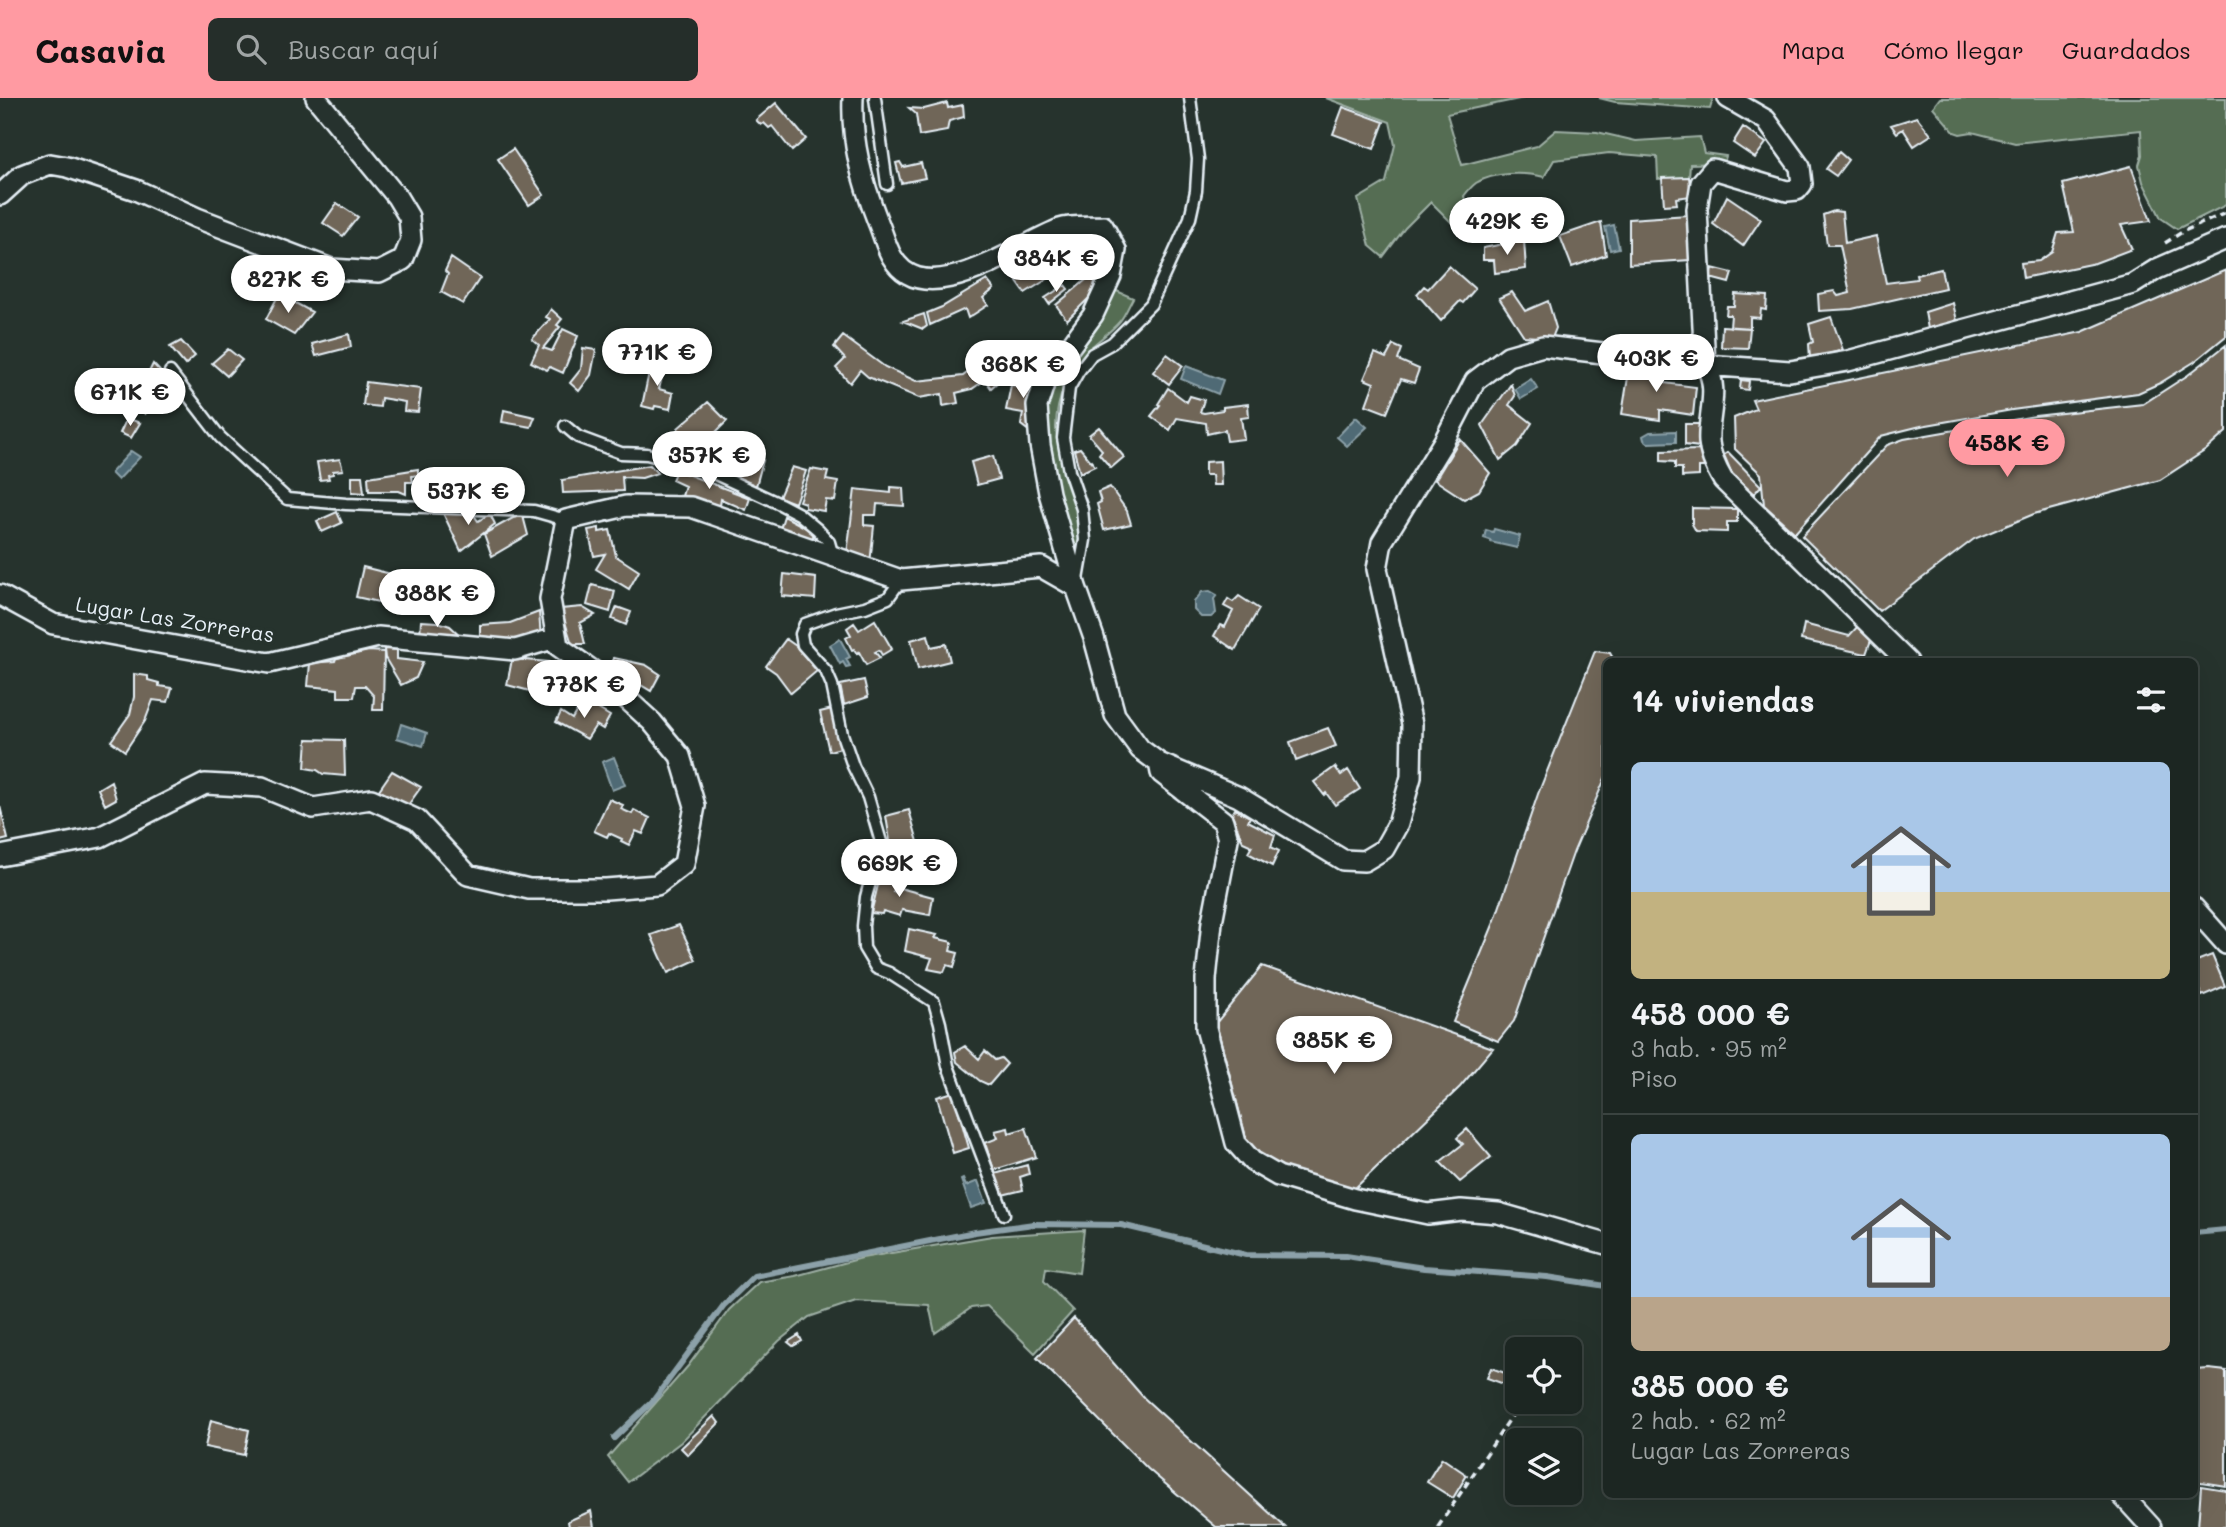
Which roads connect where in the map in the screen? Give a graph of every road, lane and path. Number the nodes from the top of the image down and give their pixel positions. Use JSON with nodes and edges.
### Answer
{"nodes":[{"id":1,"x":316,"y":98,"type":"edge"},
{"id":2,"x":853,"y":98,"type":"edge"},
{"id":3,"x":875,"y":98,"type":"edge"},
{"id":4,"x":1190,"y":98,"type":"edge"},
{"id":5,"x":1728,"y":98,"type":"edge"},
{"id":6,"x":887,"y":184,"type":"dead end"},
{"id":7,"x":0,"y":195,"type":"edge"},
{"id":8,"x":2226,"y":239,"type":"edge"},
{"id":9,"x":1705,"y":365,"type":"junction"},
{"id":10,"x":170,"y":372,"type":"dead end"},
{"id":11,"x":565,"y":426,"type":"dead end"},
{"id":12,"x":566,"y":520,"type":"junction"},
{"id":13,"x":833,"y":556,"type":"junction"},
{"id":14,"x":901,"y":580,"type":"junction"},
{"id":15,"x":1076,"y":587,"type":"junction"},
{"id":16,"x":0,"y":595,"type":"edge"},
{"id":17,"x":556,"y":638,"type":"junction"},
{"id":18,"x":1904,"y":658,"type":"edge"},
{"id":19,"x":1159,"y":763,"type":"junction"},
{"id":20,"x":0,"y":856,"type":"edge"},
{"id":21,"x":2198,"y":912,"type":"edge"},
{"id":22,"x":2226,"y":944,"type":"edge"},
{"id":23,"x":1004,"y":1214,"type":"dead end"},
{"id":24,"x":1603,"y":1243,"type":"edge"},
{"id":25,"x":1513,"y":1414,"type":"edge"},
{"id":26,"x":2125,"y":1498,"type":"edge"},
{"id":27,"x":1438,"y":1527,"type":"edge"},
{"id":28,"x":2151,"y":1527,"type":"edge"}],
"edges":[{"from":1,"to":7,"type":"street"},
{"from":2,"to":15,"type":"street"},
{"from":3,"to":6,"type":"lane"},
{"from":4,"to":15,"type":"lane"},
{"from":5,"to":9,"type":"street"},
{"from":8,"to":9,"type":"street"},
{"from":9,"to":18,"type":"street"},
{"from":9,"to":19,"type":"street"},
{"from":10,"to":12,"type":"lane"},
{"from":11,"to":13,"type":"lane"},
{"from":12,"to":13,"type":"street"},
{"from":12,"to":17,"type":"street"},
{"from":13,"to":14,"type":"street"},
{"from":14,"to":15,"type":"street"},
{"from":14,"to":23,"type":"lane"},
{"from":15,"to":19,"type":"street"},
{"from":16,"to":17,"type":"street","name":"Lugar Las Zorreras"},
{"from":17,"to":20,"type":"street"},
{"from":19,"to":24,"type":"street"},
{"from":21,"to":22,"type":"street"},
{"from":25,"to":27,"type":"path"},
{"from":26,"to":28,"type":"street"}]}
